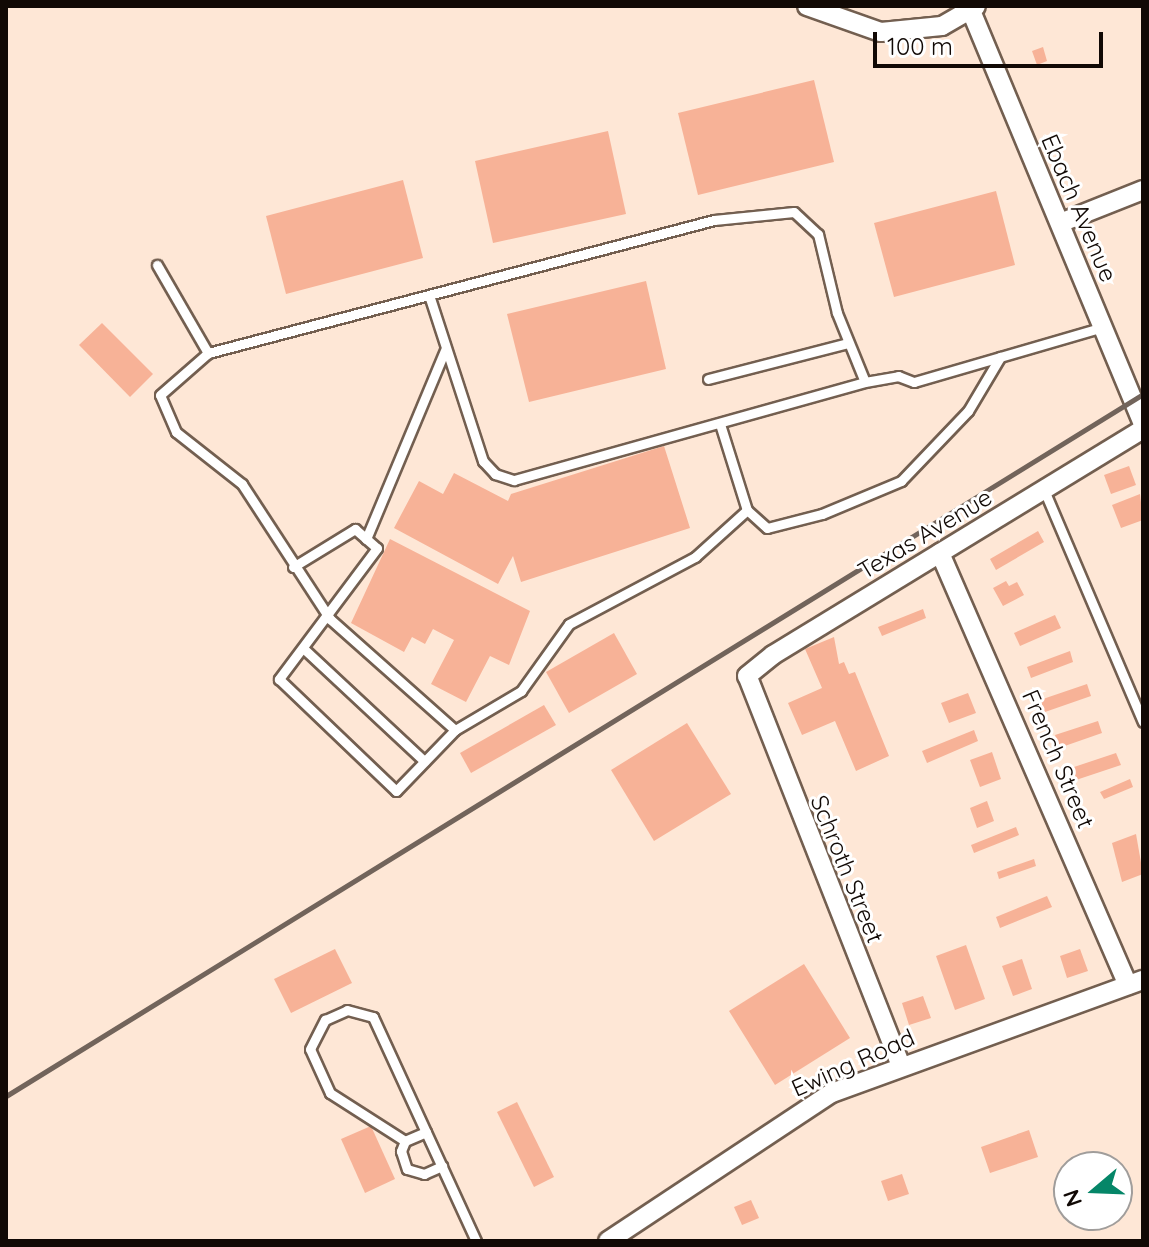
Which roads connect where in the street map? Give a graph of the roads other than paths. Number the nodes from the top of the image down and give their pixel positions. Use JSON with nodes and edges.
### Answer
{"nodes":[{"id":1,"x":807,"y":6,"type":"edge"},
{"id":2,"x":972,"y":7,"type":"edge"},
{"id":3,"x":1143,"y":190,"type":"edge"},
{"id":4,"x":1060,"y":223,"type":"junction"},
{"id":5,"x":157,"y":265,"type":"dead end"},
{"id":6,"x":429,"y":295,"type":"junction"},
{"id":7,"x":1103,"y":327,"type":"junction"},
{"id":8,"x":848,"y":343,"type":"junction"},
{"id":9,"x":445,"y":350,"type":"junction"},
{"id":10,"x":208,"y":353,"type":"junction"},
{"id":11,"x":1000,"y":357,"type":"junction"},
{"id":12,"x":708,"y":379,"type":"dead end"},
{"id":13,"x":865,"y":382,"type":"junction"},
{"id":14,"x":720,"y":424,"type":"junction"},
{"id":15,"x":1143,"y":427,"type":"edge"},
{"id":16,"x":1044,"y":490,"type":"junction"},
{"id":17,"x":747,"y":510,"type":"junction"},
{"id":18,"x":366,"y":539,"type":"junction"},
{"id":19,"x":940,"y":553,"type":"junction"},
{"id":20,"x":293,"y":567,"type":"junction"},
{"id":21,"x":330,"y":619,"type":"junction"},
{"id":22,"x":303,"y":648,"type":"junction"},
{"id":23,"x":749,"y":690,"type":"joint"},
{"id":24,"x":1143,"y":722,"type":"edge"},
{"id":25,"x":455,"y":730,"type":"junction"},
{"id":26,"x":424,"y":761,"type":"junction"},
{"id":27,"x":1136,"y":983,"type":"edge"},
{"id":28,"x":901,"y":1066,"type":"junction"},
{"id":29,"x":426,"y":1132,"type":"junction"},
{"id":30,"x":405,"y":1141,"type":"junction"},
{"id":31,"x":442,"y":1166,"type":"junction"},
{"id":32,"x":476,"y":1241,"type":"edge"},
{"id":33,"x":608,"y":1241,"type":"edge"}],
"edges":[{"from":1,"to":2,"type":"street"},
{"from":2,"to":4,"type":"street","name":"Ebach Avenue"},
{"from":3,"to":4,"type":"street"},
{"from":4,"to":7,"type":"street","name":"Ebach Avenue"},
{"from":5,"to":10,"type":"lane"},
{"from":6,"to":8,"type":"lane"},
{"from":6,"to":9,"type":"lane"},
{"from":6,"to":10,"type":"lane"},
{"from":7,"to":11,"type":"lane"},
{"from":7,"to":15,"type":"street","name":"Ebach Avenue"},
{"from":8,"to":12,"type":"lane"},
{"from":8,"to":13,"type":"lane"},
{"from":9,"to":14,"type":"lane"},
{"from":9,"to":18,"type":"lane"},
{"from":10,"to":20,"type":"lane"},
{"from":11,"to":13,"type":"lane"},
{"from":11,"to":17,"type":"lane"},
{"from":13,"to":14,"type":"lane"},
{"from":14,"to":17,"type":"lane"},
{"from":15,"to":16,"type":"street","name":"Texas Avenue"},
{"from":16,"to":19,"type":"street","name":"Texas Avenue"},
{"from":16,"to":24,"type":"lane"},
{"from":17,"to":25,"type":"lane"},
{"from":18,"to":20,"type":"lane"},
{"from":18,"to":21,"type":"lane"},
{"from":19,"to":23,"type":"street","name":"Texas Avenue"},
{"from":19,"to":27,"type":"street","name":"French Street"},
{"from":20,"to":21,"type":"lane"},
{"from":21,"to":22,"type":"lane"},
{"from":21,"to":25,"type":"lane"},
{"from":22,"to":26,"type":"lane"},
{"from":22,"to":26,"type":"lane"},
{"from":23,"to":28,"type":"street","name":"Schroth Street"},
{"from":25,"to":26,"type":"lane"},
{"from":27,"to":28,"type":"street","name":"Ewing Road"},
{"from":28,"to":33,"type":"street","name":"Ewing Road"},
{"from":29,"to":30,"type":"lane"},
{"from":29,"to":30,"type":"lane"},
{"from":29,"to":31,"type":"lane"},
{"from":30,"to":31,"type":"lane"},
{"from":31,"to":32,"type":"lane"}]}
